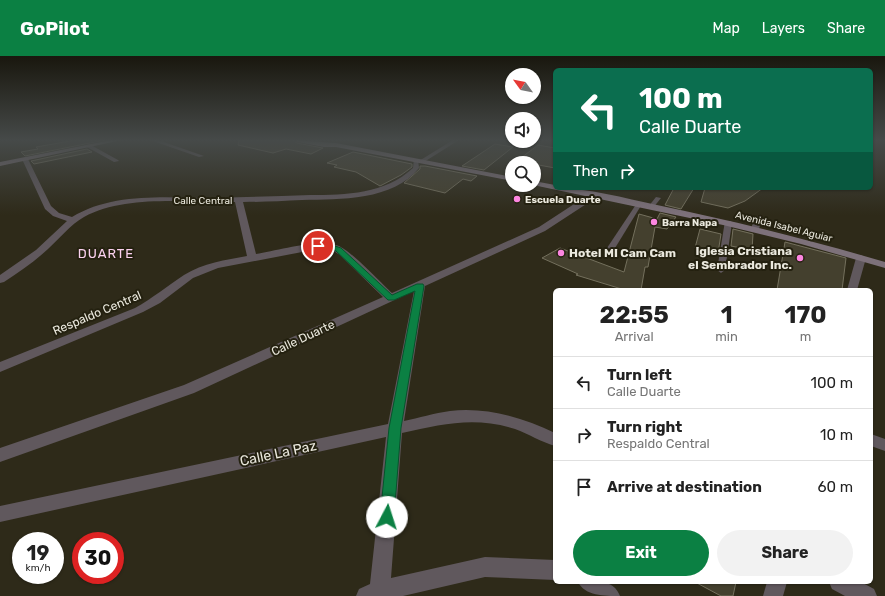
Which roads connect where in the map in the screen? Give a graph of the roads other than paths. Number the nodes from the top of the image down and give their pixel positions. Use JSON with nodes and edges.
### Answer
{"nodes":[{"id":1,"x":27,"y":165,"type":"edge"},
{"id":2,"x":417,"y":165,"type":"edge"},
{"id":3,"x":441,"y":165,"type":"edge"},
{"id":4,"x":505,"y":178,"type":"edge"},
{"id":5,"x":541,"y":184,"type":"edge"},
{"id":6,"x":553,"y":187,"type":"edge"},
{"id":7,"x":569,"y":190,"type":"edge"},
{"id":8,"x":594,"y":195,"type":"junction"},
{"id":9,"x":658,"y":198,"type":"dead end"},
{"id":10,"x":239,"y":200,"type":"junction"},
{"id":11,"x":639,"y":204,"type":"junction"},
{"id":12,"x":652,"y":207,"type":"junction"},
{"id":13,"x":758,"y":218,"type":"dead end"},
{"id":14,"x":74,"y":220,"type":"junction"},
{"id":15,"x":728,"y":223,"type":"junction"},
{"id":16,"x":755,"y":229,"type":"junction"},
{"id":17,"x":608,"y":251,"type":"dead end"},
{"id":18,"x":252,"y":258,"type":"junction"},
{"id":19,"x":861,"y":258,"type":"junction"},
{"id":20,"x":885,"y":265,"type":"edge"},
{"id":21,"x":721,"y":270,"type":"dead end"},
{"id":22,"x":0,"y":280,"type":"edge"},
{"id":23,"x":420,"y":286,"type":"junction"},
{"id":24,"x":853,"y":288,"type":"edge"},
{"id":25,"x":391,"y":298,"type":"junction"},
{"id":26,"x":0,"y":367,"type":"edge"},
{"id":27,"x":395,"y":428,"type":"junction"},
{"id":28,"x":553,"y":439,"type":"edge"},
{"id":29,"x":873,"y":441,"type":"edge"},
{"id":30,"x":885,"y":446,"type":"edge"},
{"id":31,"x":0,"y":455,"type":"edge"},
{"id":32,"x":0,"y":514,"type":"edge"},
{"id":33,"x":553,"y":570,"type":"edge"},
{"id":34,"x":591,"y":584,"type":"edge"},
{"id":35,"x":776,"y":584,"type":"edge"},
{"id":36,"x":843,"y":584,"type":"edge"},
{"id":37,"x":376,"y":594,"type":"edge"},
{"id":38,"x":610,"y":596,"type":"edge"},
{"id":39,"x":773,"y":596,"type":"edge"},
{"id":40,"x":867,"y":596,"type":"edge"}],
"edges":[{"from":1,"to":14,"type":"street"},
{"from":2,"to":10,"type":"street","name":"Calle Central"},
{"from":3,"to":4,"type":"main road"},
{"from":5,"to":6,"type":"main road"},
{"from":7,"to":8,"type":"main road","name":"Avenida Isabel Aguiar"},
{"from":8,"to":11,"type":"main road","name":"Avenida Isabel Aguiar"},
{"from":8,"to":23,"type":"street","name":"Calle Duarte"},
{"from":9,"to":12,"type":"lane"},
{"from":10,"to":14,"type":"street","name":"Calle Central"},
{"from":10,"to":18,"type":"street"},
{"from":11,"to":12,"type":"main road","name":"Avenida Isabel Aguiar"},
{"from":11,"to":17,"type":"lane"},
{"from":12,"to":15,"type":"main road","name":"Avenida Isabel Aguiar"},
{"from":13,"to":16,"type":"lane"},
{"from":14,"to":22,"type":"street","name":"Calle Central"},
{"from":15,"to":16,"type":"main road","name":"Avenida Isabel Aguiar"},
{"from":15,"to":21,"type":"lane"},
{"from":16,"to":19,"type":"main road","name":"Avenida Isabel Aguiar"},
{"from":18,"to":25,"type":"street","name":"Respaldo Central"},
{"from":18,"to":26,"type":"street","name":"Respaldo Central"},
{"from":19,"to":20,"type":"main road","name":"Avenida Isabel Aguiar"},
{"from":19,"to":24,"type":"street"},
{"from":23,"to":25,"type":"street","name":"Calle Duarte"},
{"from":23,"to":27,"type":"street"},
{"from":25,"to":31,"type":"street","name":"Calle Duarte"},
{"from":27,"to":28,"type":"street","name":"Calle La Paz"},
{"from":27,"to":32,"type":"street","name":"Calle La Paz"},
{"from":27,"to":37,"type":"street"},
{"from":29,"to":30,"type":"street"},
{"from":33,"to":37,"type":"street"},
{"from":34,"to":38,"type":"street"},
{"from":35,"to":39,"type":"street"},
{"from":36,"to":40,"type":"street"}]}
